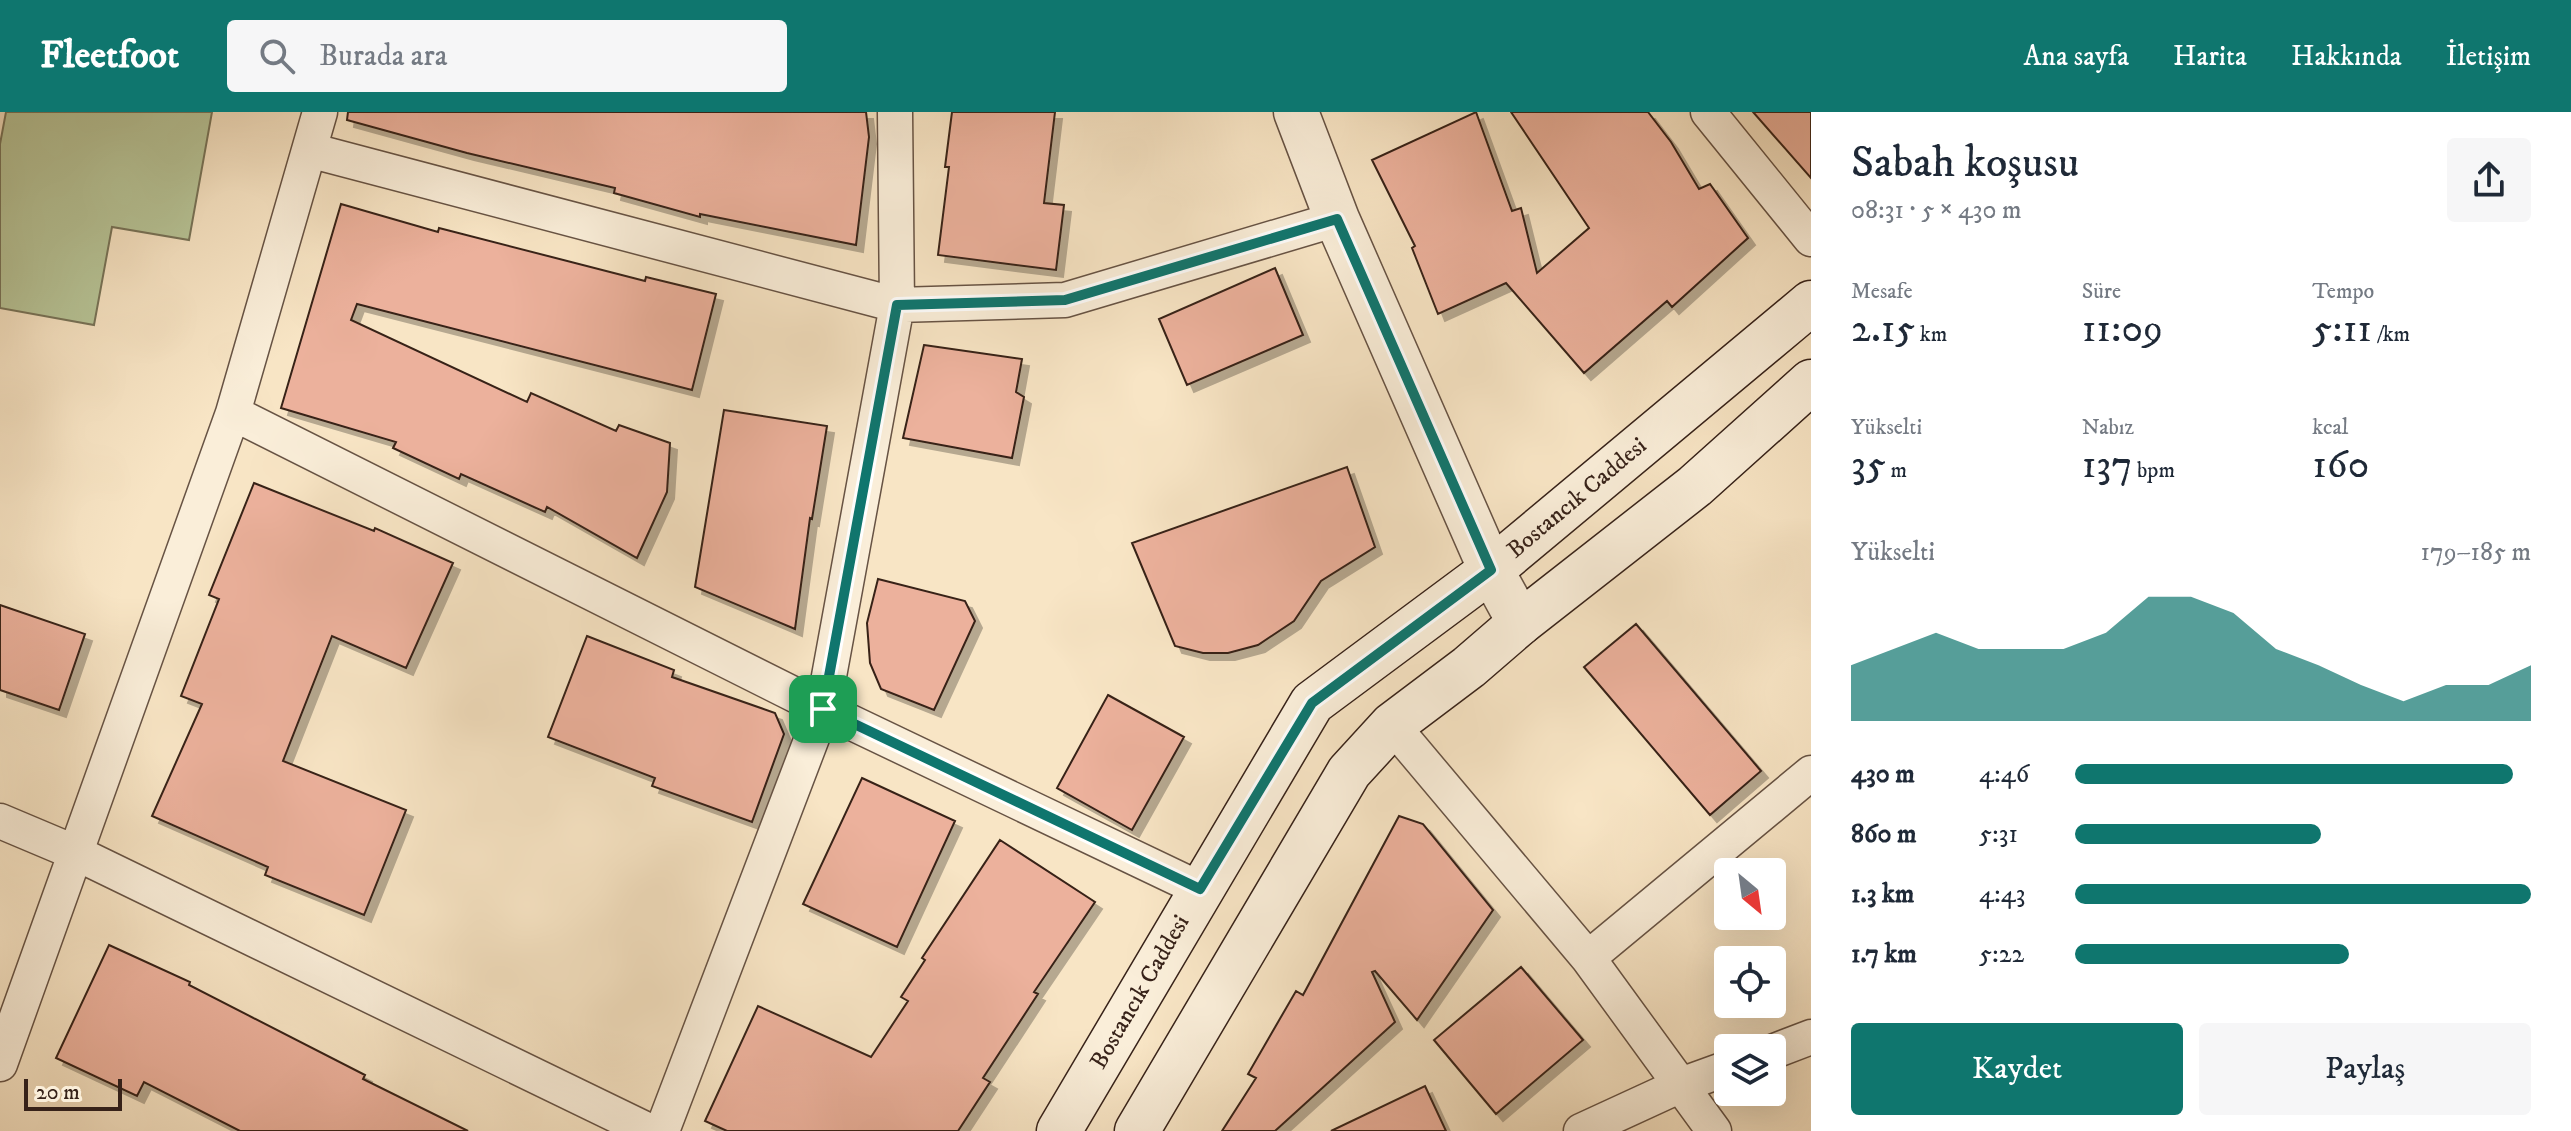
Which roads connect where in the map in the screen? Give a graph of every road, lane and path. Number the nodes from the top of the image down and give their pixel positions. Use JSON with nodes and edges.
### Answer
{"nodes":[{"id":1,"x":320,"y":112,"type":"edge"},
{"id":2,"x":895,"y":112,"type":"edge"},
{"id":3,"x":1296,"y":112,"type":"edge"},
{"id":4,"x":1708,"y":112,"type":"edge"},
{"id":5,"x":309,"y":150,"type":"junction"},
{"id":6,"x":1337,"y":219,"type":"junction"},
{"id":7,"x":1811,"y":239,"type":"edge"},
{"id":8,"x":1811,"y":303,"type":"edge"},
{"id":9,"x":897,"y":305,"type":"junction"},
{"id":10,"x":1811,"y":382,"type":"edge"},
{"id":11,"x":233,"y":413,"type":"junction"},
{"id":12,"x":1491,"y":570,"type":"junction"},
{"id":13,"x":1520,"y":623,"type":"junction"},
{"id":14,"x":823,"y":709,"type":"junction"},
{"id":15,"x":1392,"y":725,"type":"junction"},
{"id":16,"x":1811,"y":773,"type":"edge"},
{"id":17,"x":0,"y":821,"type":"edge"},
{"id":18,"x":76,"y":853,"type":"junction"},
{"id":19,"x":1200,"y":889,"type":"junction"},
{"id":20,"x":1588,"y":958,"type":"junction"},
{"id":21,"x":1811,"y":1037,"type":"edge"},
{"id":22,"x":1786,"y":1047,"type":"edge"},
{"id":23,"x":0,"y":1064,"type":"edge"},
{"id":24,"x":1714,"y":1073,"type":"edge"},
{"id":25,"x":1681,"y":1085,"type":"junction"},
{"id":26,"x":649,"y":1131,"type":"edge"},
{"id":27,"x":662,"y":1131,"type":"edge"},
{"id":28,"x":1059,"y":1131,"type":"edge"},
{"id":29,"x":1137,"y":1131,"type":"edge"},
{"id":30,"x":1581,"y":1131,"type":"edge"},
{"id":31,"x":1714,"y":1131,"type":"edge"}],
"edges":[{"from":1,"to":5,"type":"street"},
{"from":2,"to":9,"type":"street"},
{"from":3,"to":6,"type":"main road"},
{"from":4,"to":7,"type":"street"},
{"from":5,"to":9,"type":"street"},
{"from":5,"to":11,"type":"street"},
{"from":6,"to":9,"type":"street"},
{"from":6,"to":12,"type":"main road"},
{"from":8,"to":12,"type":"main road","name":"Bostancık Caddesi"},
{"from":9,"to":14,"type":"street"},
{"from":10,"to":13,"type":"main road"},
{"from":11,"to":14,"type":"street"},
{"from":11,"to":18,"type":"street"},
{"from":12,"to":13,"type":"main road"},
{"from":12,"to":19,"type":"main road","name":"Bostancık Caddesi"},
{"from":13,"to":15,"type":"main road"},
{"from":14,"to":19,"type":"street"},
{"from":14,"to":27,"type":"street"},
{"from":15,"to":20,"type":"street"},
{"from":15,"to":29,"type":"main road"},
{"from":16,"to":20,"type":"street"},
{"from":17,"to":18,"type":"street"},
{"from":18,"to":23,"type":"street"},
{"from":18,"to":26,"type":"street"},
{"from":19,"to":28,"type":"main road","name":"Bostancık Caddesi"},
{"from":20,"to":25,"type":"street"},
{"from":21,"to":22,"type":"street"},
{"from":24,"to":25,"type":"street"},
{"from":25,"to":30,"type":"street"},
{"from":25,"to":31,"type":"street"}]}
